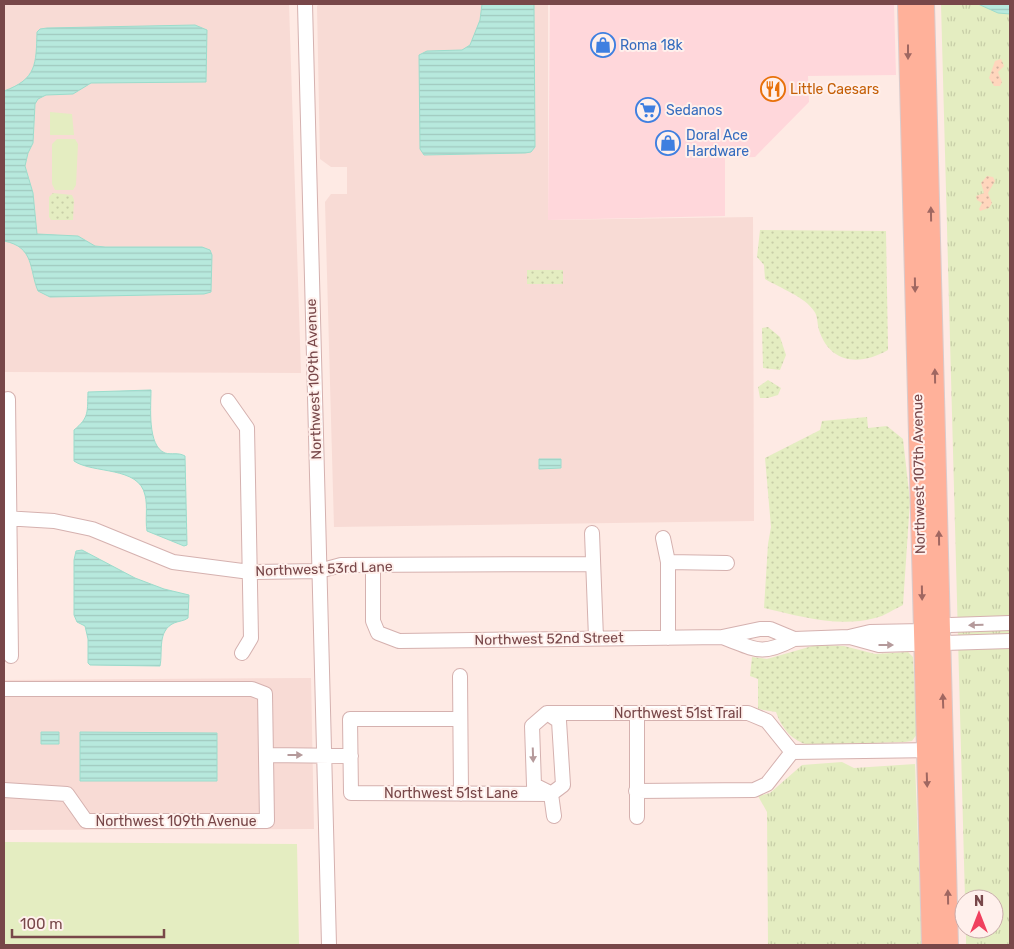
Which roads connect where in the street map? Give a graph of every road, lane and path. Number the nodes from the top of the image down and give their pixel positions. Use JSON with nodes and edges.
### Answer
{"nodes":[{"id":1,"x":305,"y":4,"type":"edge"},
{"id":2,"x":907,"y":4,"type":"edge"},
{"id":3,"x":925,"y":4,"type":"edge"},
{"id":4,"x":8,"y":398,"type":"dead end"},
{"id":5,"x":228,"y":401,"type":"dead end"},
{"id":6,"x":6,"y":518,"type":"edge"},
{"id":7,"x":592,"y":532,"type":"dead end"},
{"id":8,"x":663,"y":538,"type":"dead end"},
{"id":9,"x":668,"y":562,"type":"junction"},
{"id":10,"x":727,"y":563,"type":"dead end"},
{"id":11,"x":592,"y":564,"type":"junction"},
{"id":12,"x":373,"y":566,"type":"junction"},
{"id":13,"x":319,"y":571,"type":"junction"},
{"id":14,"x":250,"y":572,"type":"junction"},
{"id":15,"x":1010,"y":623,"type":"edge"},
{"id":16,"x":752,"y":630,"type":"junction"},
{"id":17,"x":941,"y":635,"type":"junction"},
{"id":18,"x":722,"y":637,"type":"junction"},
{"id":19,"x":923,"y":637,"type":"junction"},
{"id":20,"x":596,"y":638,"type":"junction"},
{"id":21,"x":668,"y":638,"type":"junction"},
{"id":22,"x":794,"y":638,"type":"junction"},
{"id":23,"x":1010,"y":641,"type":"edge"},
{"id":24,"x":751,"y":648,"type":"junction"},
{"id":25,"x":242,"y":653,"type":"dead end"},
{"id":26,"x":11,"y":656,"type":"dead end"},
{"id":27,"x":460,"y":676,"type":"dead end"},
{"id":28,"x":4,"y":689,"type":"edge"},
{"id":29,"x":547,"y":713,"type":"junction"},
{"id":30,"x":637,"y":713,"type":"junction"},
{"id":31,"x":458,"y":719,"type":"junction"},
{"id":32,"x":926,"y":750,"type":"junction"},
{"id":33,"x":944,"y":750,"type":"junction"},
{"id":34,"x":792,"y":752,"type":"junction"},
{"id":35,"x":267,"y":755,"type":"junction"},
{"id":36,"x":324,"y":755,"type":"junction"},
{"id":37,"x":351,"y":756,"type":"junction"},
{"id":38,"x":4,"y":790,"type":"edge"},
{"id":39,"x":636,"y":791,"type":"junction"},
{"id":40,"x":461,"y":794,"type":"junction"},
{"id":41,"x":551,"y":794,"type":"junction"},
{"id":42,"x":554,"y":816,"type":"dead end"},
{"id":43,"x":637,"y":817,"type":"dead end"},
{"id":44,"x":329,"y":945,"type":"edge"},
{"id":45,"x":931,"y":945,"type":"edge"},
{"id":46,"x":949,"y":945,"type":"edge"}],
"edges":[{"from":1,"to":13,"type":"street","name":"Northwest 109th Avenue"},
{"from":2,"to":19,"type":"main road","name":"Northwest 107th Avenue","one_way":true},
{"from":17,"to":3,"type":"main road","name":"Northwest 107th Avenue","one_way":true},
{"from":4,"to":6,"type":"street"},
{"from":5,"to":14,"type":"street"},
{"from":6,"to":14,"type":"street","name":"Northwest 53rd Lane"},
{"from":6,"to":26,"type":"street"},
{"from":7,"to":11,"type":"street"},
{"from":8,"to":9,"type":"street"},
{"from":9,"to":10,"type":"street"},
{"from":9,"to":21,"type":"street"},
{"from":11,"to":12,"type":"street","name":"Northwest 53rd Lane"},
{"from":11,"to":20,"type":"street"},
{"from":12,"to":13,"type":"street","name":"Northwest 53rd Lane"},
{"from":12,"to":20,"type":"street","name":"Northwest 52nd Street"},
{"from":13,"to":14,"type":"street","name":"Northwest 53rd Lane"},
{"from":13,"to":36,"type":"street","name":"Northwest 109th Avenue"},
{"from":14,"to":25,"type":"street"},
{"from":15,"to":17,"type":"street","name":"Northwest 52nd Street","one_way":true},
{"from":16,"to":18,"type":"street","name":"Northwest 52nd Street"},
{"from":16,"to":22,"type":"street","name":"Northwest 52nd Street"},
{"from":16,"to":24,"type":"street"},
{"from":17,"to":19,"type":"street","name":"Northwest 52nd Street"},
{"from":17,"to":23,"type":"street","name":"Northwest 52nd Street"},
{"from":33,"to":17,"type":"main road","name":"Northwest 107th Avenue","one_way":true},
{"from":18,"to":21,"type":"street","name":"Northwest 52nd Street"},
{"from":18,"to":24,"type":"street","name":"Northwest 52nd Street"},
{"from":19,"to":22,"type":"street","name":"Northwest 52nd Street"},
{"from":19,"to":32,"type":"main road","name":"Northwest 107th Avenue"},
{"from":20,"to":21,"type":"street","name":"Northwest 52nd Street"},
{"from":22,"to":24,"type":"street","name":"Northwest 52nd Street"},
{"from":27,"to":31,"type":"street"},
{"from":28,"to":35,"type":"street","name":"Northwest 109th Avenue"},
{"from":29,"to":30,"type":"street","name":"Northwest 51st Trail"},
{"from":29,"to":41,"type":"street"},
{"from":29,"to":41,"type":"street","one_way":true},
{"from":30,"to":34,"type":"street","name":"Northwest 51st Trail"},
{"from":30,"to":39,"type":"street"},
{"from":31,"to":37,"type":"street"},
{"from":31,"to":40,"type":"street"},
{"from":32,"to":33,"type":"street"},
{"from":32,"to":34,"type":"street"},
{"from":32,"to":45,"type":"main road","name":"Northwest 107th Avenue","one_way":true},
{"from":46,"to":33,"type":"main road","name":"Northwest 107th Avenue","one_way":true},
{"from":34,"to":39,"type":"street"},
{"from":35,"to":36,"type":"street","one_way":true},
{"from":35,"to":38,"type":"street","name":"Northwest 109th Avenue"},
{"from":36,"to":37,"type":"street"},
{"from":36,"to":44,"type":"street","name":"Northwest 109th Avenue"},
{"from":37,"to":40,"type":"street","name":"Northwest 51st Lane"},
{"from":39,"to":43,"type":"street"},
{"from":40,"to":41,"type":"street","name":"Northwest 51st Lane"},
{"from":41,"to":42,"type":"street"}]}
